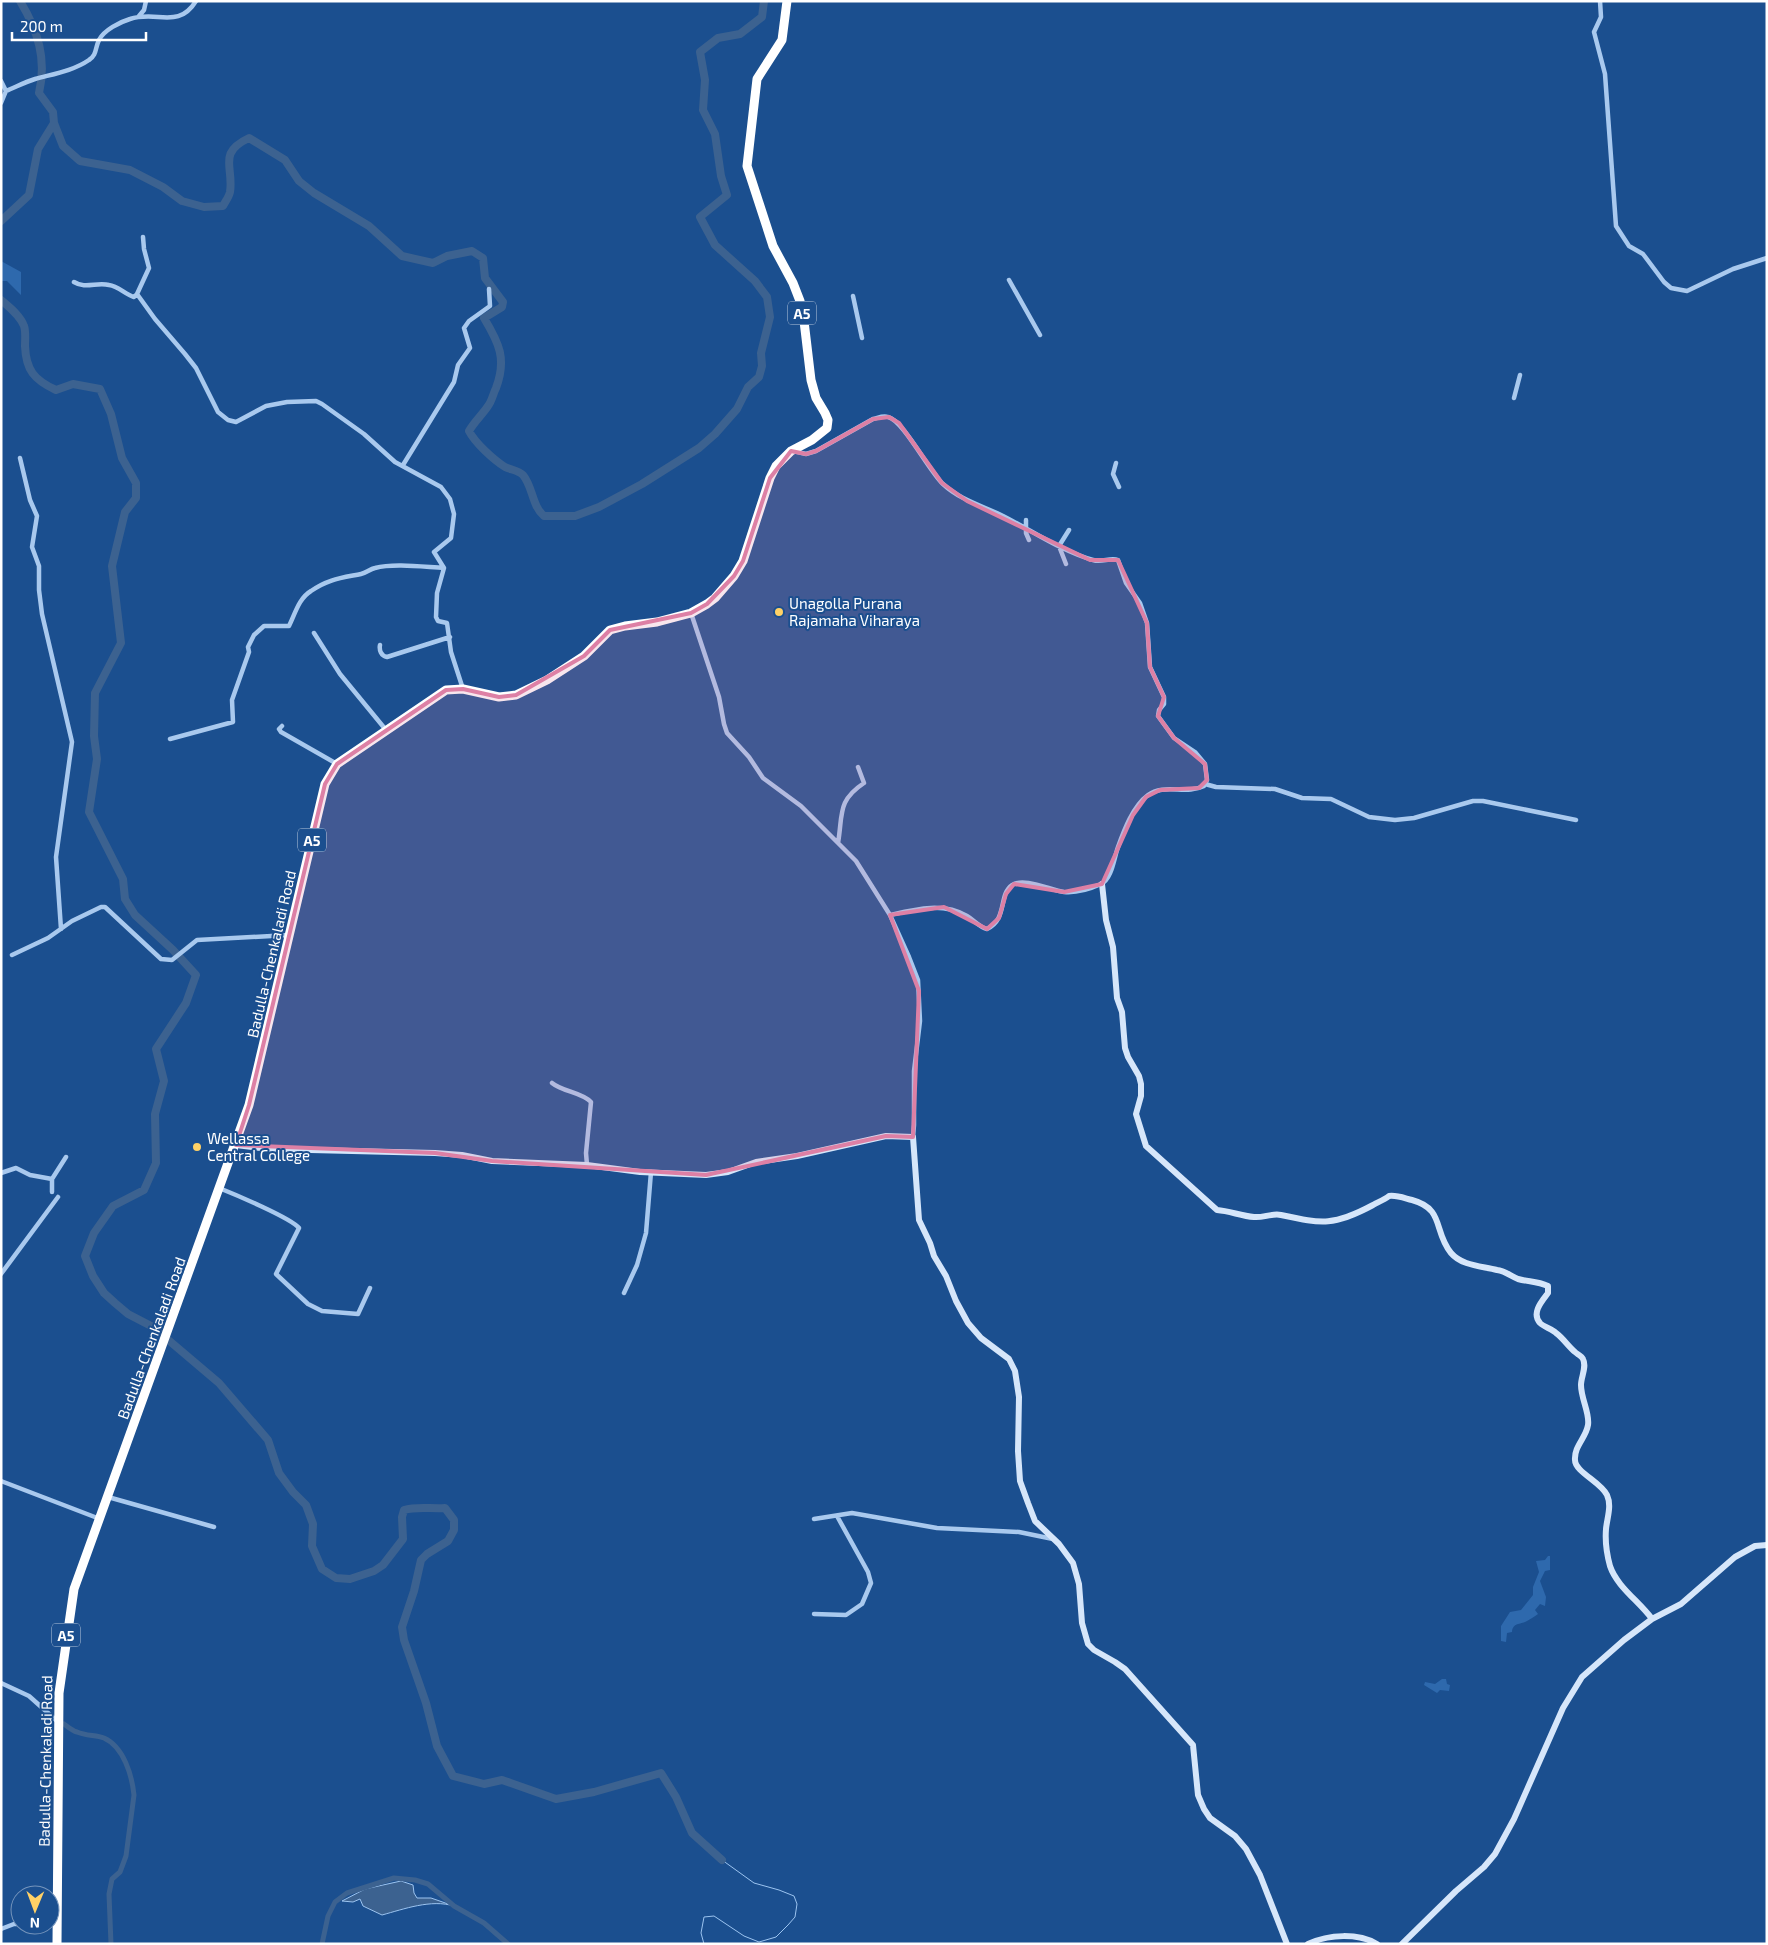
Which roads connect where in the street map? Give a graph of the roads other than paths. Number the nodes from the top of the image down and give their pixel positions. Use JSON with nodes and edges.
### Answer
{"nodes":[{"id":1,"x":146,"y":1,"type":"edge"},
{"id":2,"x":196,"y":1,"type":"edge"},
{"id":3,"x":787,"y":1,"type":"edge"},
{"id":4,"x":1600,"y":1,"type":"edge"},
{"id":5,"x":139,"y":16,"type":"junction"},
{"id":6,"x":1,"y":81,"type":"edge"},
{"id":7,"x":6,"y":91,"type":"junction"},
{"id":8,"x":1,"y":103,"type":"edge"},
{"id":9,"x":143,"y":237,"type":"dead end"},
{"id":10,"x":1767,"y":258,"type":"edge"},
{"id":11,"x":1009,"y":280,"type":"dead end"},
{"id":12,"x":74,"y":282,"type":"dead end"},
{"id":13,"x":489,"y":289,"type":"dead end"},
{"id":14,"x":137,"y":294,"type":"junction"},
{"id":15,"x":853,"y":296,"type":"dead end"},
{"id":16,"x":1040,"y":335,"type":"dead end"},
{"id":17,"x":862,"y":338,"type":"dead end"},
{"id":18,"x":1520,"y":375,"type":"dead end"},
{"id":19,"x":1514,"y":398,"type":"dead end"},
{"id":20,"x":791,"y":450,"type":"junction"},
{"id":21,"x":20,"y":458,"type":"dead end"},
{"id":22,"x":1116,"y":463,"type":"dead end"},
{"id":23,"x":402,"y":465,"type":"junction"},
{"id":24,"x":1119,"y":487,"type":"dead end"},
{"id":25,"x":1026,"y":520,"type":"dead end"},
{"id":26,"x":1026,"y":528,"type":"junction"},
{"id":27,"x":1069,"y":530,"type":"dead end"},
{"id":28,"x":1029,"y":540,"type":"dead end"},
{"id":29,"x":1059,"y":546,"type":"junction"},
{"id":30,"x":1066,"y":564,"type":"dead end"},
{"id":31,"x":444,"y":568,"type":"junction"},
{"id":32,"x":691,"y":613,"type":"junction"},
{"id":33,"x":314,"y":633,"type":"dead end"},
{"id":34,"x":450,"y":637,"type":"junction"},
{"id":35,"x":380,"y":645,"type":"dead end"},
{"id":36,"x":463,"y":689,"type":"junction"},
{"id":37,"x":282,"y":726,"type":"dead end"},
{"id":38,"x":386,"y":730,"type":"junction"},
{"id":39,"x":170,"y":739,"type":"dead end"},
{"id":40,"x":336,"y":764,"type":"junction"},
{"id":41,"x":858,"y":767,"type":"dead end"},
{"id":42,"x":1205,"y":784,"type":"junction"},
{"id":43,"x":1576,"y":820,"type":"dead end"},
{"id":44,"x":838,"y":842,"type":"junction"},
{"id":45,"x":1102,"y":884,"type":"junction"},
{"id":46,"x":890,"y":915,"type":"junction"},
{"id":47,"x":61,"y":929,"type":"junction"},
{"id":48,"x":290,"y":935,"type":"junction"},
{"id":49,"x":12,"y":955,"type":"dead end"},
{"id":50,"x":552,"y":1083,"type":"dead end"},
{"id":51,"x":913,"y":1137,"type":"junction"},
{"id":52,"x":236,"y":1145,"type":"junction"},
{"id":53,"x":66,"y":1157,"type":"dead end"},
{"id":54,"x":587,"y":1165,"type":"junction"},
{"id":55,"x":651,"y":1172,"type":"junction"},
{"id":56,"x":1,"y":1173,"type":"edge"},
{"id":57,"x":52,"y":1179,"type":"junction"},
{"id":58,"x":219,"y":1188,"type":"junction"},
{"id":59,"x":52,"y":1192,"type":"dead end"},
{"id":60,"x":58,"y":1197,"type":"dead end"},
{"id":61,"x":1,"y":1274,"type":"edge"},
{"id":62,"x":370,"y":1288,"type":"dead end"},
{"id":63,"x":624,"y":1292,"type":"dead end"},
{"id":64,"x":1,"y":1480,"type":"edge"},
{"id":65,"x":108,"y":1497,"type":"junction"},
{"id":66,"x":837,"y":1516,"type":"junction"},
{"id":67,"x":814,"y":1518,"type":"dead end"},
{"id":68,"x":100,"y":1519,"type":"junction"},
{"id":69,"x":214,"y":1527,"type":"dead end"},
{"id":70,"x":1054,"y":1540,"type":"junction"},
{"id":71,"x":1767,"y":1545,"type":"edge"},
{"id":72,"x":814,"y":1614,"type":"dead end"},
{"id":73,"x":1652,"y":1619,"type":"junction"},
{"id":74,"x":1,"y":1683,"type":"edge"},
{"id":75,"x":58,"y":1722,"type":"junction"},
{"id":76,"x":54,"y":1885,"type":"edge"},
{"id":77,"x":1287,"y":1944,"type":"edge"},
{"id":78,"x":1308,"y":1944,"type":"edge"},
{"id":79,"x":1377,"y":1944,"type":"edge"},
{"id":80,"x":1402,"y":1944,"type":"edge"}],
"edges":[{"from":1,"to":5,"type":"street"},
{"from":2,"to":5,"type":"street"},
{"from":3,"to":20,"type":"highway","name":"Badulla-Chenkaladi Road","number":"A5"},
{"from":4,"to":10,"type":"street"},
{"from":5,"to":7,"type":"street"},
{"from":6,"to":7,"type":"street"},
{"from":7,"to":8,"type":"street"},
{"from":9,"to":14,"type":"street"},
{"from":11,"to":16,"type":"street"},
{"from":12,"to":14,"type":"street"},
{"from":13,"to":23,"type":"street"},
{"from":14,"to":23,"type":"street"},
{"from":15,"to":17,"type":"street"},
{"from":18,"to":19,"type":"street"},
{"from":20,"to":26,"type":"street"},
{"from":20,"to":32,"type":"highway","name":"Badulla-Chenkaladi Road","number":"A5"},
{"from":21,"to":47,"type":"street"},
{"from":22,"to":24,"type":"street"},
{"from":23,"to":31,"type":"street"},
{"from":25,"to":26,"type":"street"},
{"from":26,"to":28,"type":"street"},
{"from":26,"to":29,"type":"street"},
{"from":27,"to":29,"type":"street"},
{"from":29,"to":30,"type":"street"},
{"from":29,"to":42,"type":"street"},
{"from":31,"to":34,"type":"street"},
{"from":31,"to":39,"type":"street"},
{"from":32,"to":36,"type":"highway","name":"Badulla-Chenkaladi Road","number":"A5"},
{"from":32,"to":44,"type":"street"},
{"from":33,"to":38,"type":"street"},
{"from":34,"to":35,"type":"street"},
{"from":34,"to":36,"type":"street"},
{"from":36,"to":38,"type":"highway","name":"Badulla-Chenkaladi Road","number":"A5"},
{"from":37,"to":40,"type":"street"},
{"from":38,"to":40,"type":"highway","name":"Badulla-Chenkaladi Road","number":"A5"},
{"from":40,"to":48,"type":"highway","name":"Badulla-Chenkaladi Road","number":"A5"},
{"from":41,"to":44,"type":"street"},
{"from":42,"to":43,"type":"street"},
{"from":42,"to":45,"type":"street"},
{"from":44,"to":46,"type":"street"},
{"from":45,"to":46,"type":"street"},
{"from":45,"to":73,"type":"main road"},
{"from":46,"to":51,"type":"street"},
{"from":47,"to":48,"type":"street"},
{"from":47,"to":49,"type":"street"},
{"from":48,"to":52,"type":"highway","name":"Badulla-Chenkaladi Road","number":"A5"},
{"from":50,"to":54,"type":"street"},
{"from":51,"to":55,"type":"main road"},
{"from":51,"to":70,"type":"main road"},
{"from":52,"to":54,"type":"main road"},
{"from":52,"to":58,"type":"highway","name":"Badulla-Chenkaladi Road","number":"A5"},
{"from":53,"to":57,"type":"street"},
{"from":54,"to":55,"type":"main road"},
{"from":55,"to":63,"type":"street"},
{"from":56,"to":57,"type":"street"},
{"from":57,"to":59,"type":"street"},
{"from":58,"to":62,"type":"street"},
{"from":58,"to":65,"type":"highway","name":"Badulla-Chenkaladi Road","number":"A5"},
{"from":60,"to":61,"type":"street"},
{"from":64,"to":68,"type":"street"},
{"from":65,"to":68,"type":"highway","name":"Badulla-Chenkaladi Road","number":"A5"},
{"from":65,"to":69,"type":"street"},
{"from":66,"to":67,"type":"street"},
{"from":66,"to":70,"type":"street"},
{"from":66,"to":72,"type":"street"},
{"from":68,"to":75,"type":"highway","name":"Badulla-Chenkaladi Road","number":"A5"},
{"from":70,"to":77,"type":"main road"},
{"from":71,"to":73,"type":"main road"},
{"from":73,"to":80,"type":"main road"},
{"from":74,"to":75,"type":"street"},
{"from":75,"to":76,"type":"highway","name":"Badulla-Chenkaladi Road","number":"A5"},
{"from":78,"to":79,"type":"main road"}]}
